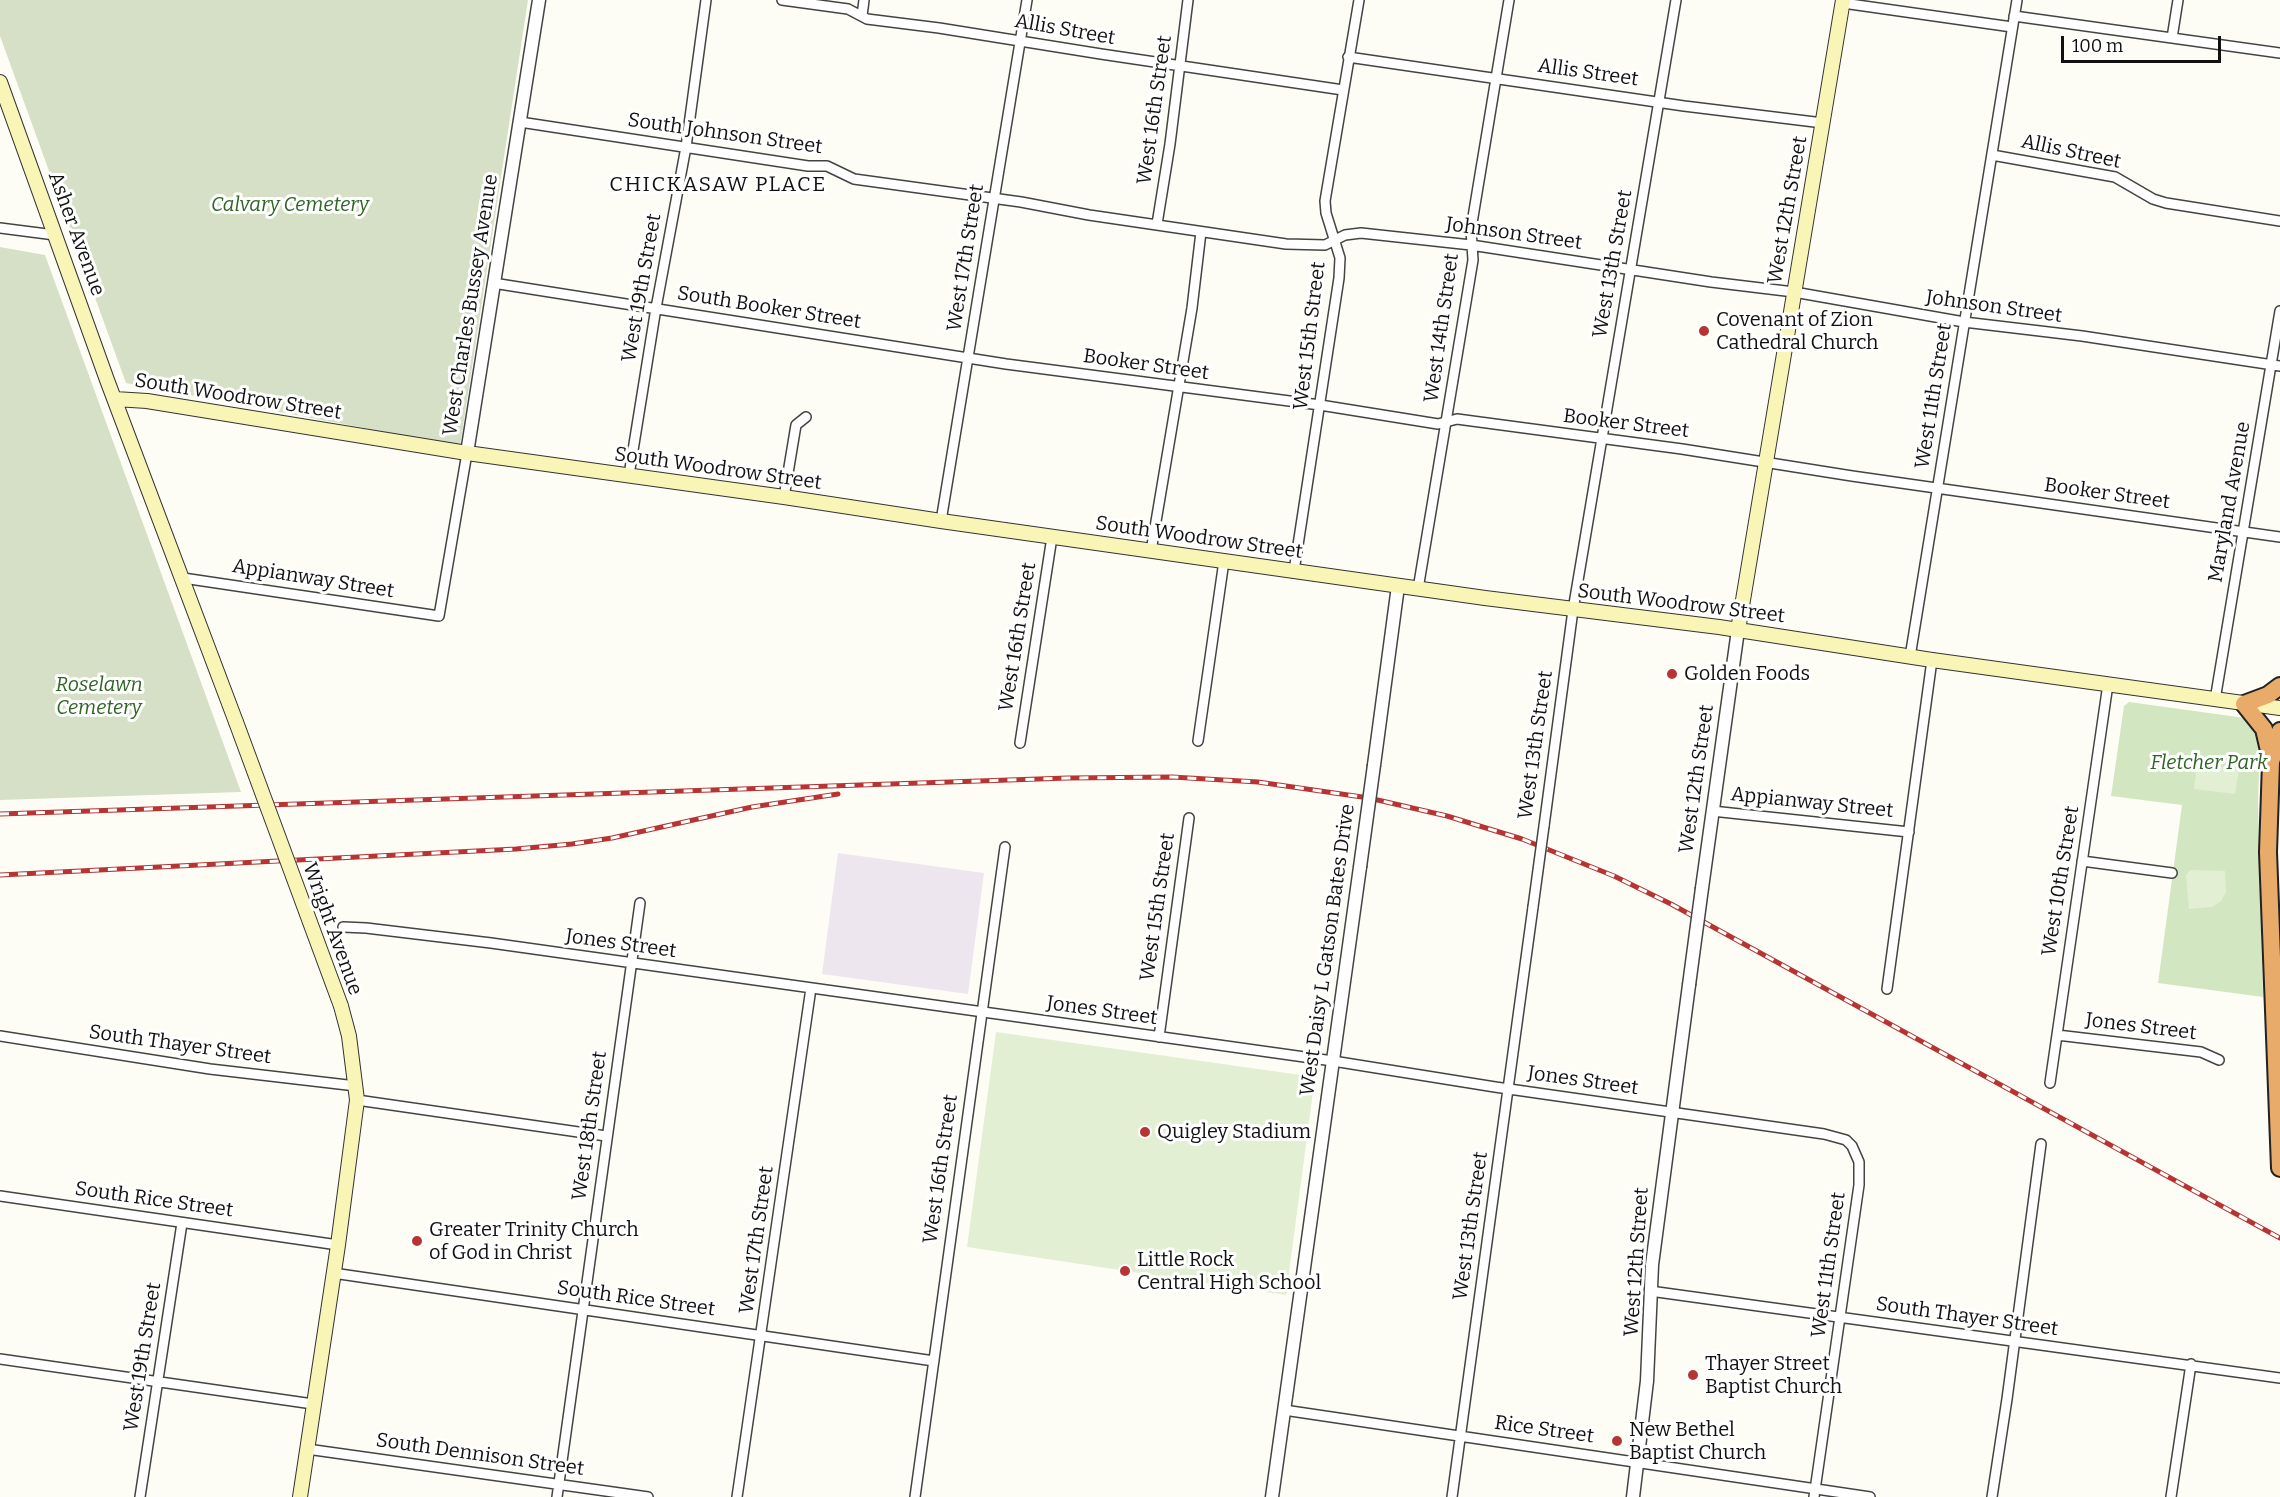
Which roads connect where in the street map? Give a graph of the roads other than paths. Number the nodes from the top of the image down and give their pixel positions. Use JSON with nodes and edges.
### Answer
{"nodes":[{"id":1,"x":538,"y":0,"type":"edge"},
{"id":2,"x":706,"y":0,"type":"edge"},
{"id":3,"x":782,"y":0,"type":"edge"},
{"id":4,"x":864,"y":0,"type":"edge"},
{"id":5,"x":1027,"y":0,"type":"edge"},
{"id":6,"x":1188,"y":0,"type":"edge"},
{"id":7,"x":1359,"y":0,"type":"edge"},
{"id":8,"x":1509,"y":0,"type":"edge"},
{"id":9,"x":1676,"y":0,"type":"edge"},
{"id":10,"x":2017,"y":0,"type":"edge"},
{"id":11,"x":2178,"y":0,"type":"edge"},
{"id":12,"x":1843,"y":1,"type":"edge"},
{"id":13,"x":862,"y":16,"type":"junction"},
{"id":14,"x":2014,"y":16,"type":"junction"},
{"id":15,"x":2012,"y":27,"type":"junction"},
{"id":16,"x":2172,"y":38,"type":"junction"},
{"id":17,"x":1021,"y":40,"type":"junction"},
{"id":18,"x":2280,"y":53,"type":"edge"},
{"id":19,"x":1348,"y":57,"type":"junction"},
{"id":20,"x":1180,"y":67,"type":"junction"},
{"id":21,"x":1497,"y":79,"type":"junction"},
{"id":22,"x":0,"y":82,"type":"edge"},
{"id":23,"x":1343,"y":90,"type":"junction"},
{"id":24,"x":1659,"y":101,"type":"junction"},
{"id":25,"x":520,"y":122,"type":"junction"},
{"id":26,"x":1823,"y":123,"type":"junction"},
{"id":27,"x":686,"y":147,"type":"junction"},
{"id":28,"x":1992,"y":155,"type":"junction"},
{"id":29,"x":994,"y":199,"type":"junction"},
{"id":30,"x":2280,"y":221,"type":"edge"},
{"id":31,"x":1157,"y":225,"type":"junction"},
{"id":32,"x":0,"y":228,"type":"edge"},
{"id":33,"x":1202,"y":232,"type":"junction"},
{"id":34,"x":55,"y":235,"type":"junction"},
{"id":35,"x":1334,"y":240,"type":"junction"},
{"id":36,"x":1471,"y":245,"type":"junction"},
{"id":37,"x":1630,"y":269,"type":"junction"},
{"id":38,"x":494,"y":283,"type":"junction"},
{"id":39,"x":1794,"y":292,"type":"junction"},
{"id":40,"x":656,"y":308,"type":"junction"},
{"id":41,"x":2280,"y":311,"type":"edge"},
{"id":42,"x":1965,"y":322,"type":"junction"},
{"id":43,"x":968,"y":357,"type":"junction"},
{"id":44,"x":2276,"y":365,"type":"edge"},
{"id":45,"x":1178,"y":388,"type":"junction"},
{"id":46,"x":115,"y":399,"type":"junction"},
{"id":47,"x":1320,"y":405,"type":"junction"},
{"id":48,"x":806,"y":417,"type":"dead end"},
{"id":49,"x":1447,"y":422,"type":"junction"},
{"id":50,"x":1602,"y":440,"type":"junction"},
{"id":51,"x":467,"y":453,"type":"junction"},
{"id":52,"x":1766,"y":461,"type":"junction"},
{"id":53,"x":629,"y":475,"type":"junction"},
{"id":54,"x":1937,"y":488,"type":"junction"},
{"id":55,"x":784,"y":497,"type":"junction"},
{"id":56,"x":941,"y":521,"type":"junction"},
{"id":57,"x":2243,"y":532,"type":"junction"},
{"id":58,"x":1052,"y":537,"type":"junction"},
{"id":59,"x":2280,"y":537,"type":"edge"},
{"id":60,"x":1151,"y":551,"type":"junction"},
{"id":61,"x":1224,"y":561,"type":"junction"},
{"id":62,"x":1294,"y":571,"type":"junction"},
{"id":63,"x":183,"y":578,"type":"junction"},
{"id":64,"x":1398,"y":586,"type":"junction"},
{"id":65,"x":1418,"y":589,"type":"junction"},
{"id":66,"x":1573,"y":610,"type":"junction"},
{"id":67,"x":439,"y":616,"type":"joint"},
{"id":68,"x":1738,"y":630,"type":"junction"},
{"id":69,"x":1910,"y":657,"type":"junction"},
{"id":70,"x":1932,"y":660,"type":"junction"},
{"id":71,"x":2108,"y":684,"type":"junction"},
{"id":72,"x":2280,"y":686,"type":"edge"},
{"id":73,"x":2215,"y":700,"type":"junction"},
{"id":74,"x":2244,"y":704,"type":"junction"},
{"id":75,"x":2280,"y":708,"type":"edge"},
{"id":76,"x":2280,"y":731,"type":"edge"},
{"id":77,"x":1198,"y":741,"type":"dead end"},
{"id":78,"x":1020,"y":743,"type":"dead end"},
{"id":79,"x":2271,"y":762,"type":"junction"},
{"id":80,"x":1712,"y":811,"type":"junction"},
{"id":81,"x":1189,"y":818,"type":"dead end"},
{"id":82,"x":1909,"y":832,"type":"junction"},
{"id":83,"x":1005,"y":846,"type":"dead end"},
{"id":84,"x":2082,"y":861,"type":"junction"},
{"id":85,"x":2172,"y":873,"type":"dead end"},
{"id":86,"x":640,"y":903,"type":"dead end"},
{"id":87,"x":343,"y":927,"type":"dead end"},
{"id":88,"x":632,"y":964,"type":"junction"},
{"id":89,"x":811,"y":988,"type":"junction"},
{"id":90,"x":1887,"y":989,"type":"dead end"},
{"id":91,"x":981,"y":1012,"type":"junction"},
{"id":92,"x":2057,"y":1035,"type":"junction"},
{"id":93,"x":0,"y":1036,"type":"edge"},
{"id":94,"x":1159,"y":1037,"type":"junction"},
{"id":95,"x":2219,"y":1060,"type":"dead end"},
{"id":96,"x":1333,"y":1061,"type":"junction"},
{"id":97,"x":2050,"y":1083,"type":"dead end"},
{"id":98,"x":1508,"y":1089,"type":"junction"},
{"id":99,"x":356,"y":1093,"type":"junction"},
{"id":100,"x":1671,"y":1111,"type":"junction"},
{"id":101,"x":606,"y":1136,"type":"junction"},
{"id":102,"x":2041,"y":1144,"type":"dead end"},
{"id":103,"x":1852,"y":1146,"type":"joint"},
{"id":104,"x":2279,"y":1160,"type":"edge"},
{"id":105,"x":0,"y":1196,"type":"edge"},
{"id":106,"x":182,"y":1223,"type":"junction"},
{"id":107,"x":338,"y":1245,"type":"junction"},
{"id":108,"x":333,"y":1273,"type":"junction"},
{"id":109,"x":1650,"y":1291,"type":"junction"},
{"id":110,"x":584,"y":1310,"type":"junction"},
{"id":111,"x":1838,"y":1317,"type":"junction"},
{"id":112,"x":761,"y":1335,"type":"junction"},
{"id":113,"x":2014,"y":1341,"type":"junction"},
{"id":114,"x":0,"y":1359,"type":"edge"},
{"id":115,"x":934,"y":1361,"type":"junction"},
{"id":116,"x":2191,"y":1364,"type":"junction"},
{"id":117,"x":2280,"y":1378,"type":"edge"},
{"id":118,"x":157,"y":1381,"type":"junction"},
{"id":119,"x":314,"y":1404,"type":"junction"},
{"id":120,"x":1284,"y":1410,"type":"junction"},
{"id":121,"x":1461,"y":1435,"type":"junction"},
{"id":122,"x":307,"y":1449,"type":"junction"},
{"id":123,"x":1637,"y":1463,"type":"junction"},
{"id":124,"x":559,"y":1484,"type":"junction"},
{"id":125,"x":1814,"y":1494,"type":"edge"},
{"id":126,"x":140,"y":1497,"type":"edge"},
{"id":127,"x":300,"y":1497,"type":"edge"},
{"id":128,"x":557,"y":1497,"type":"edge"},
{"id":129,"x":648,"y":1497,"type":"edge"},
{"id":130,"x":737,"y":1497,"type":"edge"},
{"id":131,"x":915,"y":1497,"type":"edge"},
{"id":132,"x":1272,"y":1497,"type":"edge"},
{"id":133,"x":1452,"y":1497,"type":"edge"},
{"id":134,"x":1633,"y":1497,"type":"edge"},
{"id":135,"x":1870,"y":1497,"type":"edge"},
{"id":136,"x":1992,"y":1497,"type":"edge"},
{"id":137,"x":2171,"y":1497,"type":"edge"}],
"edges":[{"from":1,"to":25,"type":"street","name":"West Charles Bussey Avenue"},
{"from":2,"to":27,"type":"street","name":"West 19th Street"},
{"from":3,"to":13,"type":"street","name":"Allis Street"},
{"from":4,"to":13,"type":"street"},
{"from":5,"to":17,"type":"street","name":"West 17th Street"},
{"from":6,"to":20,"type":"street","name":"West 16th Street"},
{"from":7,"to":19,"type":"street","name":"West 15th Street"},
{"from":8,"to":21,"type":"street","name":"West 14th Street"},
{"from":9,"to":24,"type":"street","name":"West 13th Street"},
{"from":10,"to":14,"type":"street","name":"West 11th Street"},
{"from":11,"to":16,"type":"street"},
{"from":12,"to":15,"type":"street"},
{"from":12,"to":26,"type":"main road","name":"West 12th Street"},
{"from":13,"to":17,"type":"street","name":"Allis Street"},
{"from":14,"to":15,"type":"street","name":"West 11th Street"},
{"from":14,"to":16,"type":"street"},
{"from":15,"to":28,"type":"street","name":"West 11th Street"},
{"from":16,"to":18,"type":"street"},
{"from":17,"to":20,"type":"street","name":"Allis Street"},
{"from":17,"to":29,"type":"street","name":"West 17th Street"},
{"from":19,"to":21,"type":"street","name":"Allis Street"},
{"from":19,"to":23,"type":"street","name":"West 15th Street"},
{"from":20,"to":23,"type":"street","name":"Allis Street"},
{"from":20,"to":31,"type":"street","name":"West 16th Street"},
{"from":21,"to":24,"type":"street","name":"Allis Street"},
{"from":21,"to":36,"type":"street","name":"West 14th Street"},
{"from":22,"to":34,"type":"main road","name":"Asher Avenue"},
{"from":23,"to":35,"type":"street","name":"West 15th Street"},
{"from":24,"to":26,"type":"street","name":"Allis Street"},
{"from":24,"to":37,"type":"street","name":"West 13th Street"},
{"from":25,"to":27,"type":"street","name":"South Johnson Street"},
{"from":25,"to":38,"type":"street","name":"West Charles Bussey Avenue"},
{"from":26,"to":39,"type":"main road","name":"West 12th Street"},
{"from":27,"to":29,"type":"street","name":"South Johnson Street"},
{"from":27,"to":40,"type":"street","name":"West 19th Street"},
{"from":28,"to":30,"type":"street","name":"Allis Street"},
{"from":28,"to":42,"type":"street","name":"West 11th Street"},
{"from":29,"to":31,"type":"street","name":"Johnson Street"},
{"from":29,"to":43,"type":"street","name":"West 17th Street"},
{"from":31,"to":33,"type":"street","name":"Johnson Street"},
{"from":32,"to":34,"type":"street"},
{"from":33,"to":35,"type":"street","name":"Johnson Street"},
{"from":33,"to":45,"type":"street"},
{"from":34,"to":46,"type":"main road","name":"Asher Avenue"},
{"from":35,"to":36,"type":"street","name":"Johnson Street"},
{"from":35,"to":47,"type":"street","name":"West 15th Street"},
{"from":36,"to":37,"type":"street","name":"Johnson Street"},
{"from":36,"to":49,"type":"street","name":"West 14th Street"},
{"from":37,"to":39,"type":"street","name":"Johnson Street"},
{"from":37,"to":50,"type":"street","name":"West 13th Street"},
{"from":38,"to":40,"type":"street","name":"South Booker Street"},
{"from":38,"to":51,"type":"street","name":"West Charles Bussey Avenue"},
{"from":39,"to":42,"type":"street","name":"Johnson Street"},
{"from":39,"to":52,"type":"main road","name":"West 12th Street"},
{"from":40,"to":43,"type":"street","name":"South Booker Street"},
{"from":40,"to":53,"type":"street","name":"West 19th Street"},
{"from":41,"to":44,"type":"street","name":"Maryland Avenue"},
{"from":42,"to":44,"type":"street","name":"Johnson Street"},
{"from":42,"to":54,"type":"street","name":"West 11th Street"},
{"from":43,"to":45,"type":"street","name":"Booker Street"},
{"from":43,"to":56,"type":"street","name":"West 17th Street"},
{"from":44,"to":57,"type":"street","name":"Maryland Avenue"},
{"from":45,"to":47,"type":"street","name":"Booker Street"},
{"from":45,"to":60,"type":"street"},
{"from":46,"to":51,"type":"main road","name":"South Woodrow Street"},
{"from":46,"to":63,"type":"main road","name":"Wright Avenue"},
{"from":47,"to":49,"type":"street","name":"Booker Street"},
{"from":47,"to":62,"type":"street","name":"West 15th Street"},
{"from":48,"to":55,"type":"street"},
{"from":49,"to":50,"type":"street","name":"Booker Street"},
{"from":49,"to":65,"type":"street","name":"West 14th Street"},
{"from":50,"to":52,"type":"street","name":"Booker Street"},
{"from":50,"to":66,"type":"street","name":"West 13th Street"},
{"from":51,"to":53,"type":"main road","name":"South Woodrow Street"},
{"from":51,"to":67,"type":"street","name":"West Charles Bussey Avenue"},
{"from":52,"to":54,"type":"street","name":"Booker Street"},
{"from":52,"to":68,"type":"main road","name":"West 12th Street"},
{"from":53,"to":55,"type":"main road","name":"South Woodrow Street"},
{"from":54,"to":57,"type":"street","name":"Booker Street"},
{"from":54,"to":69,"type":"street","name":"West 11th Street"},
{"from":55,"to":56,"type":"main road","name":"South Woodrow Street"},
{"from":56,"to":58,"type":"main road","name":"South Woodrow Street"},
{"from":57,"to":59,"type":"street","name":"Booker Street"},
{"from":57,"to":73,"type":"street","name":"Maryland Avenue"},
{"from":58,"to":60,"type":"main road","name":"South Woodrow Street"},
{"from":58,"to":78,"type":"street","name":"West 16th Street"},
{"from":60,"to":61,"type":"main road","name":"South Woodrow Street"},
{"from":61,"to":62,"type":"main road","name":"South Woodrow Street"},
{"from":61,"to":77,"type":"street"},
{"from":62,"to":64,"type":"main road","name":"South Woodrow Street"},
{"from":63,"to":67,"type":"street","name":"Appianway Street"},
{"from":63,"to":99,"type":"main road","name":"Wright Avenue","bridge":true},
{"from":64,"to":65,"type":"main road","name":"South Woodrow Street"},
{"from":64,"to":96,"type":"street","name":"West Daisy L Gatson Bates Drive","bridge":true},
{"from":65,"to":66,"type":"main road","name":"South Woodrow Street"},
{"from":66,"to":68,"type":"main road","name":"South Woodrow Street"},
{"from":66,"to":98,"type":"street","name":"West 13th Street","bridge":true},
{"from":68,"to":69,"type":"main road","name":"South Woodrow Street"},
{"from":68,"to":80,"type":"street","name":"West 12th Street"},
{"from":69,"to":70,"type":"main road","name":"South Woodrow Street"},
{"from":70,"to":71,"type":"main road","name":"South Woodrow Street"},
{"from":70,"to":82,"type":"street"},
{"from":71,"to":73,"type":"main road","name":"South Woodrow Street"},
{"from":71,"to":84,"type":"street","name":"West 10th Street"},
{"from":72,"to":74,"type":"highway"},
{"from":73,"to":74,"type":"main road","name":"South Woodrow Street"},
{"from":74,"to":75,"type":"main road","name":"South Woodrow Street"},
{"from":74,"to":79,"type":"highway"},
{"from":76,"to":79,"type":"highway"},
{"from":79,"to":104,"type":"highway"},
{"from":80,"to":82,"type":"street","name":"Appianway Street"},
{"from":80,"to":100,"type":"street","name":"West 12th Street","bridge":true},
{"from":81,"to":94,"type":"street","name":"West 15th Street"},
{"from":82,"to":90,"type":"street"},
{"from":83,"to":91,"type":"street","name":"West 16th Street"},
{"from":84,"to":85,"type":"street"},
{"from":84,"to":92,"type":"street","name":"West 10th Street"},
{"from":86,"to":88,"type":"street","name":"West 18th Street"},
{"from":87,"to":88,"type":"street","name":"Jones Street"},
{"from":88,"to":89,"type":"street","name":"Jones Street"},
{"from":88,"to":101,"type":"street","name":"West 18th Street"},
{"from":89,"to":91,"type":"street","name":"Jones Street"},
{"from":89,"to":112,"type":"street","name":"West 17th Street"},
{"from":91,"to":94,"type":"street","name":"Jones Street"},
{"from":91,"to":115,"type":"street","name":"West 16th Street"},
{"from":92,"to":95,"type":"street","name":"Jones Street"},
{"from":92,"to":97,"type":"street","name":"West 10th Street"},
{"from":93,"to":99,"type":"street","name":"South Thayer Street"},
{"from":94,"to":96,"type":"street","name":"Jones Street"},
{"from":96,"to":98,"type":"street","name":"Jones Street"},
{"from":96,"to":120,"type":"street","name":"West Daisy L Gatson Bates Drive"},
{"from":98,"to":100,"type":"street","name":"Jones Street"},
{"from":98,"to":121,"type":"street","name":"West 13th Street"},
{"from":99,"to":101,"type":"street","name":"South Thayer Street"},
{"from":99,"to":107,"type":"main road","name":"Wright Avenue"},
{"from":100,"to":103,"type":"street","name":"Jones Street"},
{"from":100,"to":109,"type":"street","name":"West 12th Street"},
{"from":101,"to":110,"type":"street","name":"West 18th Street"},
{"from":102,"to":113,"type":"street"},
{"from":103,"to":111,"type":"street","name":"West 11th Street"},
{"from":105,"to":106,"type":"street","name":"South Rice Street"},
{"from":106,"to":107,"type":"street","name":"South Rice Street"},
{"from":106,"to":118,"type":"street","name":"West 19th Street"},
{"from":107,"to":108,"type":"main road","name":"Wright Avenue"},
{"from":108,"to":110,"type":"street","name":"South Rice Street"},
{"from":108,"to":119,"type":"main road","name":"Wright Avenue"},
{"from":109,"to":111,"type":"street","name":"South Thayer Street"},
{"from":109,"to":123,"type":"street","name":"West 12th Street"},
{"from":110,"to":112,"type":"street","name":"South Rice Street"},
{"from":110,"to":124,"type":"street","name":"West 18th Street"},
{"from":111,"to":113,"type":"street","name":"South Thayer Street"},
{"from":111,"to":125,"type":"street","name":"West 11th Street"},
{"from":112,"to":115,"type":"street","name":"South Rice Street"},
{"from":112,"to":130,"type":"street","name":"West 17th Street"},
{"from":113,"to":116,"type":"street","name":"South Thayer Street"},
{"from":113,"to":136,"type":"street"},
{"from":114,"to":118,"type":"street"},
{"from":115,"to":131,"type":"street","name":"West 16th Street"},
{"from":116,"to":117,"type":"street","name":"South Thayer Street"},
{"from":116,"to":137,"type":"street"},
{"from":118,"to":119,"type":"street"},
{"from":118,"to":126,"type":"street","name":"West 19th Street"},
{"from":119,"to":122,"type":"main road","name":"Wright Avenue"},
{"from":120,"to":121,"type":"street","name":"Rice Street"},
{"from":120,"to":132,"type":"street","name":"West Daisy L Gatson Bates Drive"},
{"from":121,"to":123,"type":"street","name":"Rice Street"},
{"from":121,"to":133,"type":"street","name":"West 13th Street"},
{"from":122,"to":124,"type":"street","name":"South Dennison Street"},
{"from":122,"to":127,"type":"main road","name":"Wright Avenue"},
{"from":123,"to":125,"type":"street","name":"Rice Street"},
{"from":123,"to":134,"type":"street","name":"West 12th Street"},
{"from":124,"to":128,"type":"street","name":"West 18th Street"},
{"from":124,"to":129,"type":"street","name":"South Dennison Street"},
{"from":125,"to":135,"type":"street","name":"Rice Street"}]}
